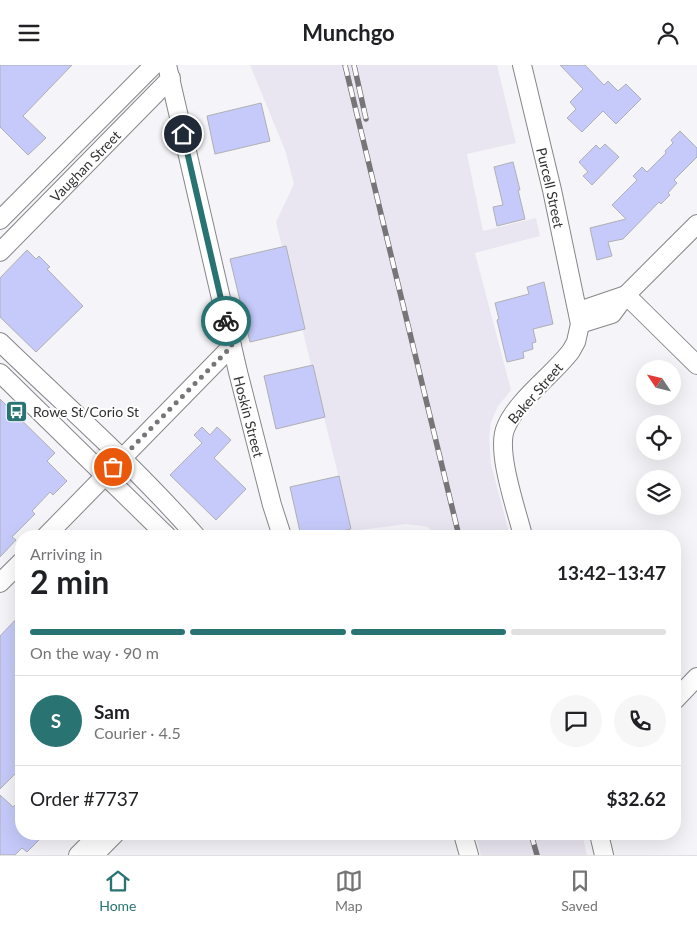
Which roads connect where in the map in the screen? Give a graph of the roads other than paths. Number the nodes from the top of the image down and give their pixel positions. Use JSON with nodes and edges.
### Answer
{"nodes":[{"id":1,"x":154,"y":65,"type":"edge"},
{"id":2,"x":522,"y":65,"type":"edge"},
{"id":3,"x":169,"y":72,"type":"edge"},
{"id":4,"x":0,"y":220,"type":"edge"},
{"id":5,"x":697,"y":224,"type":"edge"},
{"id":6,"x":0,"y":252,"type":"edge"},
{"id":7,"x":626,"y":295,"type":"junction"},
{"id":8,"x":579,"y":317,"type":"junction"},
{"id":9,"x":0,"y":341,"type":"edge"},
{"id":10,"x":232,"y":346,"type":"junction"},
{"id":11,"x":697,"y":365,"type":"edge"},
{"id":12,"x":0,"y":373,"type":"edge"},
{"id":13,"x":122,"y":459,"type":"junction"},
{"id":14,"x":104,"y":476,"type":"junction"},
{"id":15,"x":272,"y":505,"type":"junction"},
{"id":16,"x":52,"y":530,"type":"edge"},
{"id":17,"x":162,"y":530,"type":"edge"},
{"id":18,"x":191,"y":530,"type":"edge"},
{"id":19,"x":274,"y":530,"type":"edge"},
{"id":20,"x":280,"y":530,"type":"edge"},
{"id":21,"x":521,"y":530,"type":"edge"},
{"id":22,"x":15,"y":568,"type":"edge"},
{"id":23,"x":0,"y":583,"type":"edge"},
{"id":24,"x":697,"y":677,"type":"edge"},
{"id":25,"x":681,"y":694,"type":"edge"},
{"id":26,"x":93,"y":840,"type":"edge"},
{"id":27,"x":109,"y":840,"type":"edge"},
{"id":28,"x":600,"y":840,"type":"edge"},
{"id":29,"x":78,"y":855,"type":"edge"},
{"id":30,"x":94,"y":855,"type":"edge"},
{"id":31,"x":604,"y":855,"type":"edge"}],
"edges":[{"from":1,"to":4,"type":"street","name":"Vaughan Street"},
{"from":2,"to":8,"type":"street","name":"Purcell Street"},
{"from":3,"to":6,"type":"street","name":"Vaughan Street"},
{"from":3,"to":10,"type":"street","name":"Hoskin Street"},
{"from":5,"to":7,"type":"street"},
{"from":7,"to":8,"type":"street"},
{"from":7,"to":11,"type":"street"},
{"from":8,"to":21,"type":"street","name":"Baker Street"},
{"from":9,"to":13,"type":"street"},
{"from":10,"to":13,"type":"street"},
{"from":10,"to":15,"type":"street","name":"Hoskin Street"},
{"from":12,"to":14,"type":"street"},
{"from":13,"to":14,"type":"street"},
{"from":13,"to":18,"type":"street"},
{"from":14,"to":16,"type":"street"},
{"from":14,"to":17,"type":"street"},
{"from":15,"to":19,"type":"street","name":"Hoskin Street"},
{"from":15,"to":20,"type":"street","name":"Hoskin Street"},
{"from":22,"to":23,"type":"street"},
{"from":24,"to":25,"type":"street"},
{"from":26,"to":29,"type":"street"},
{"from":27,"to":30,"type":"street"},
{"from":28,"to":31,"type":"street"}]}
